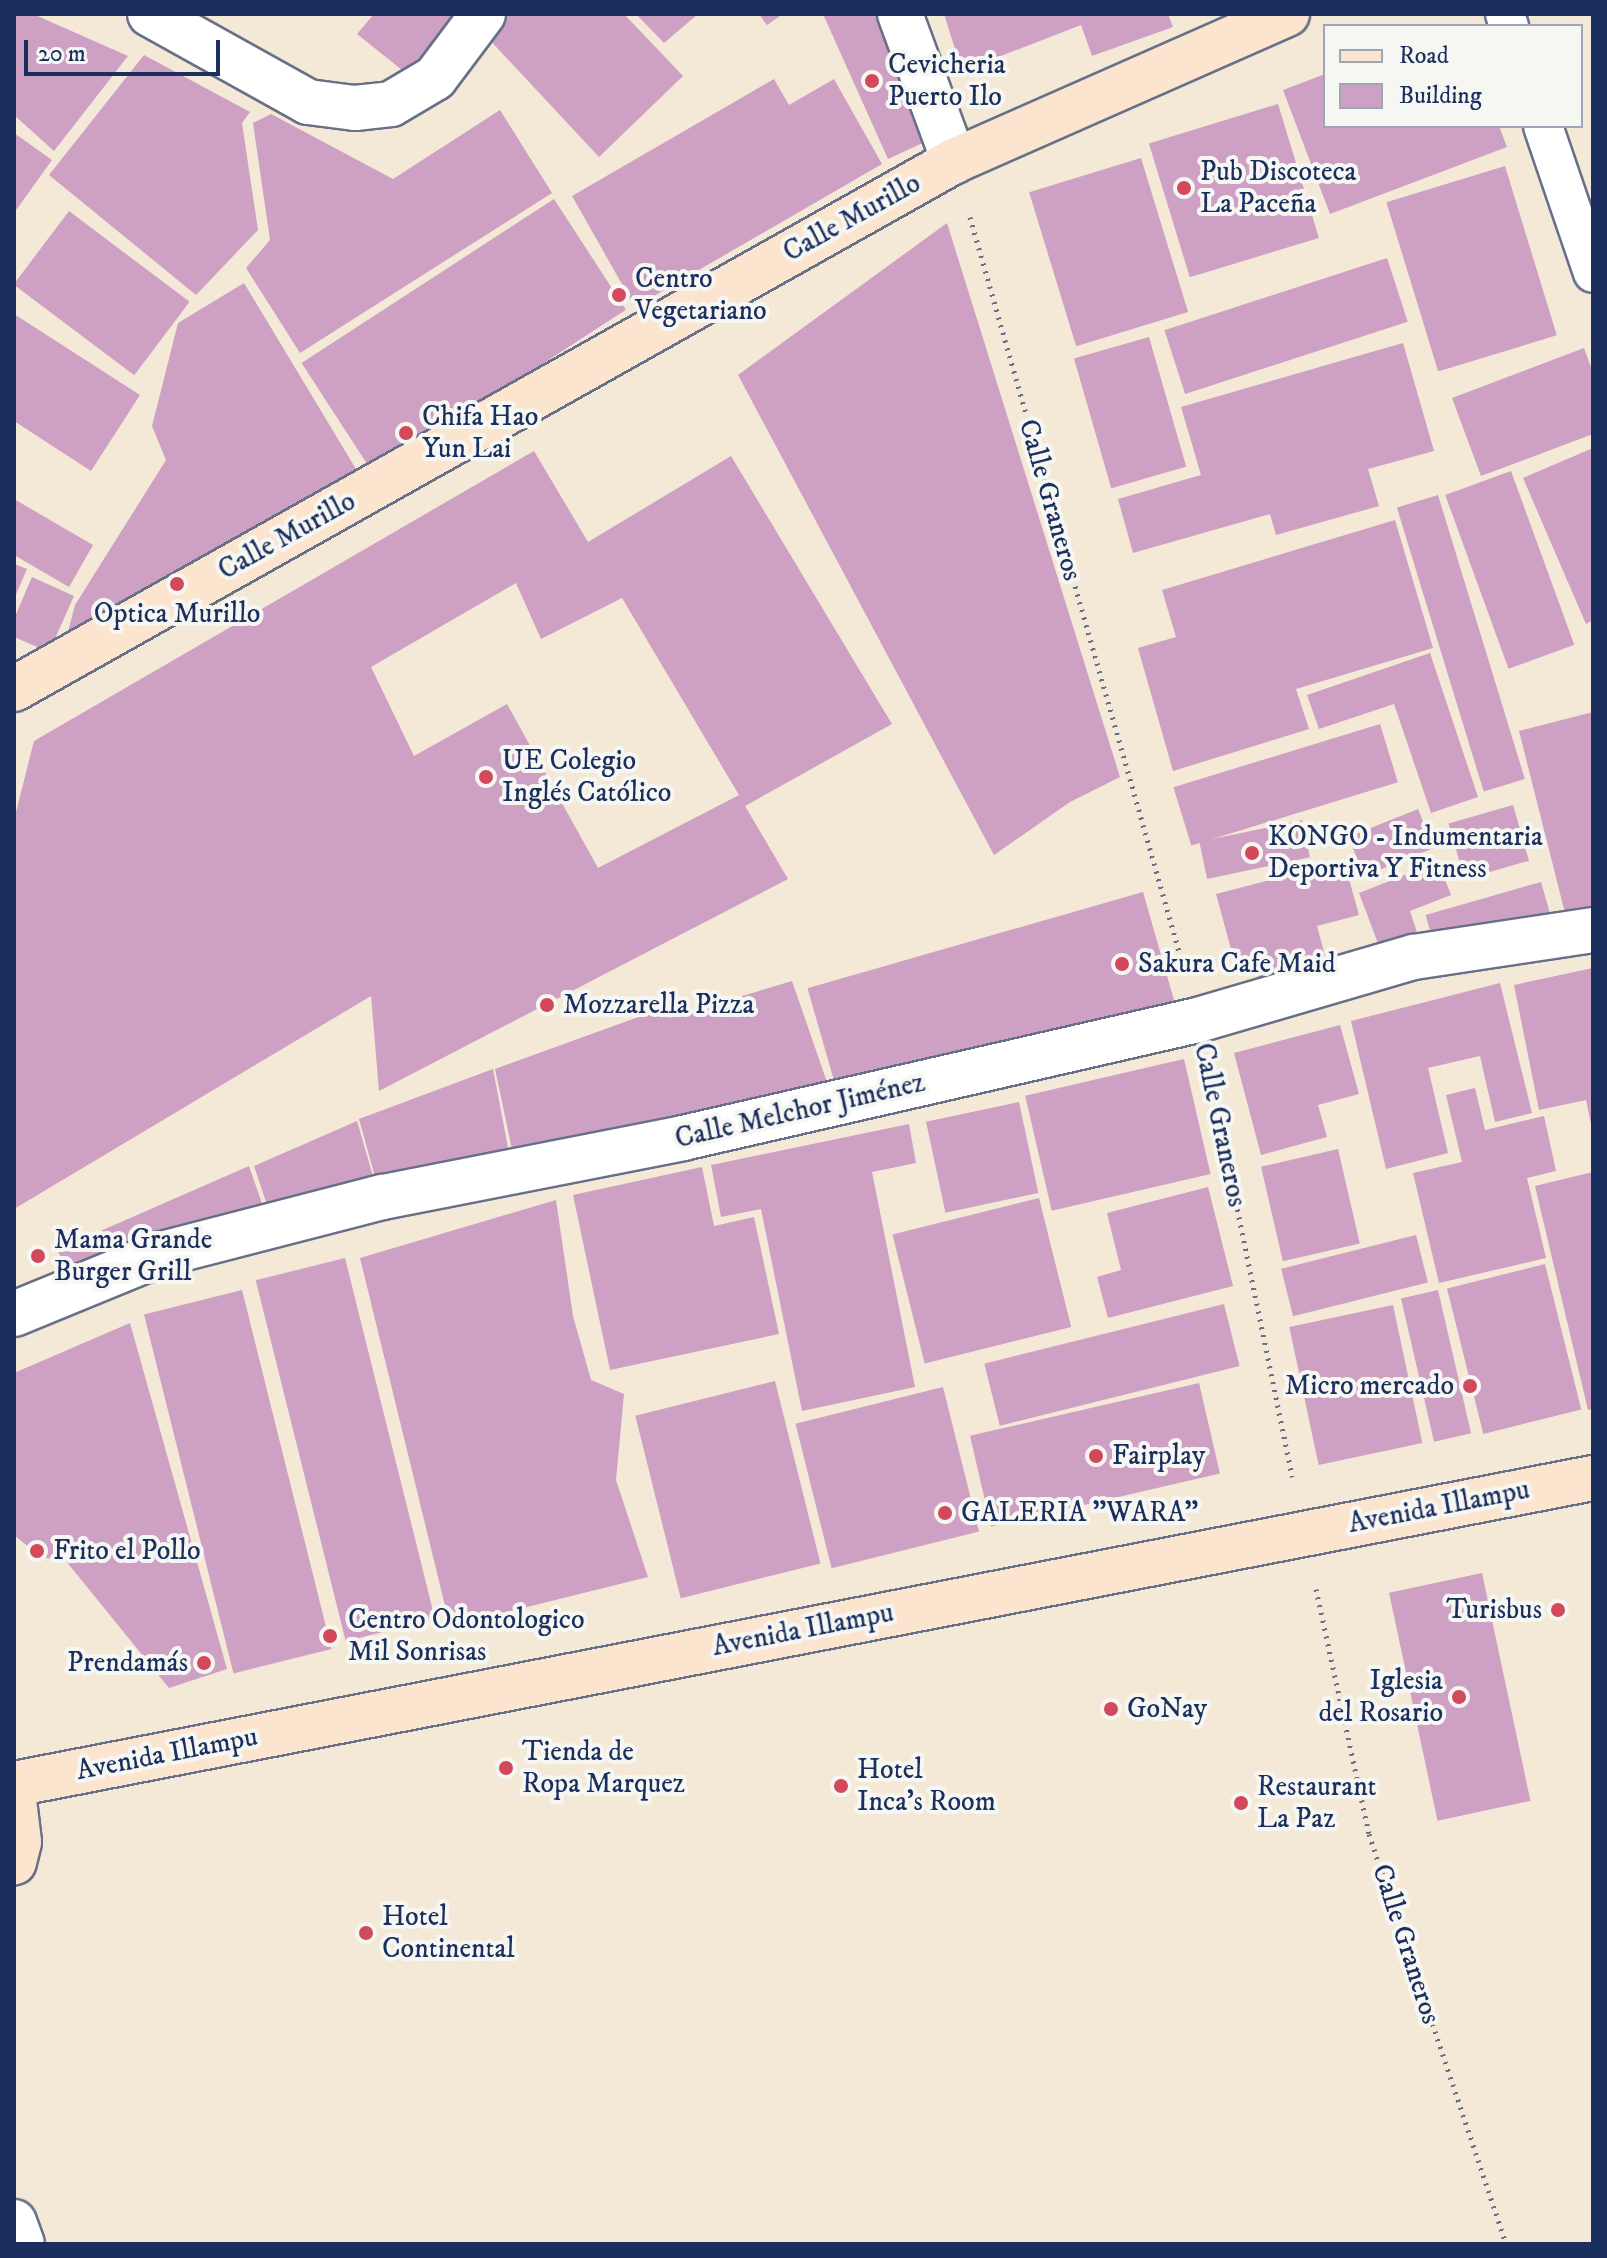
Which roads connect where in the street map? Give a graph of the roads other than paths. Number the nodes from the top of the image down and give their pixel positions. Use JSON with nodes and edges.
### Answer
{"nodes":[{"id":1,"x":150,"y":14,"type":"edge"},
{"id":2,"x":483,"y":14,"type":"edge"},
{"id":3,"x":900,"y":14,"type":"edge"},
{"id":4,"x":1287,"y":14,"type":"edge"},
{"id":5,"x":1544,"y":128,"type":"edge"},
{"id":6,"x":954,"y":161,"type":"junction"},
{"id":7,"x":1593,"y":273,"type":"edge"},
{"id":8,"x":14,"y":689,"type":"edge"},
{"id":9,"x":1593,"y":930,"type":"edge"},
{"id":10,"x":14,"y":1314,"type":"edge"},
{"id":11,"x":1593,"y":1478,"type":"edge"},
{"id":12,"x":14,"y":1784,"type":"edge"},
{"id":13,"x":14,"y":1800,"type":"edge"},
{"id":14,"x":14,"y":1862,"type":"edge"},
{"id":15,"x":14,"y":2222,"type":"edge"},
{"id":16,"x":22,"y":2244,"type":"edge"}],
"edges":[{"from":1,"to":2,"type":"street"},
{"from":3,"to":6,"type":"street"},
{"from":4,"to":6,"type":"main road","name":"Calle Murillo"},
{"from":5,"to":7,"type":"lane"},
{"from":6,"to":8,"type":"main road","name":"Calle Murillo"},
{"from":9,"to":10,"type":"street","name":"Calle Melchor Jiménez"},
{"from":11,"to":12,"type":"main road","name":"Avenida Illampu"},
{"from":13,"to":14,"type":"main road"},
{"from":15,"to":16,"type":"street"}]}
